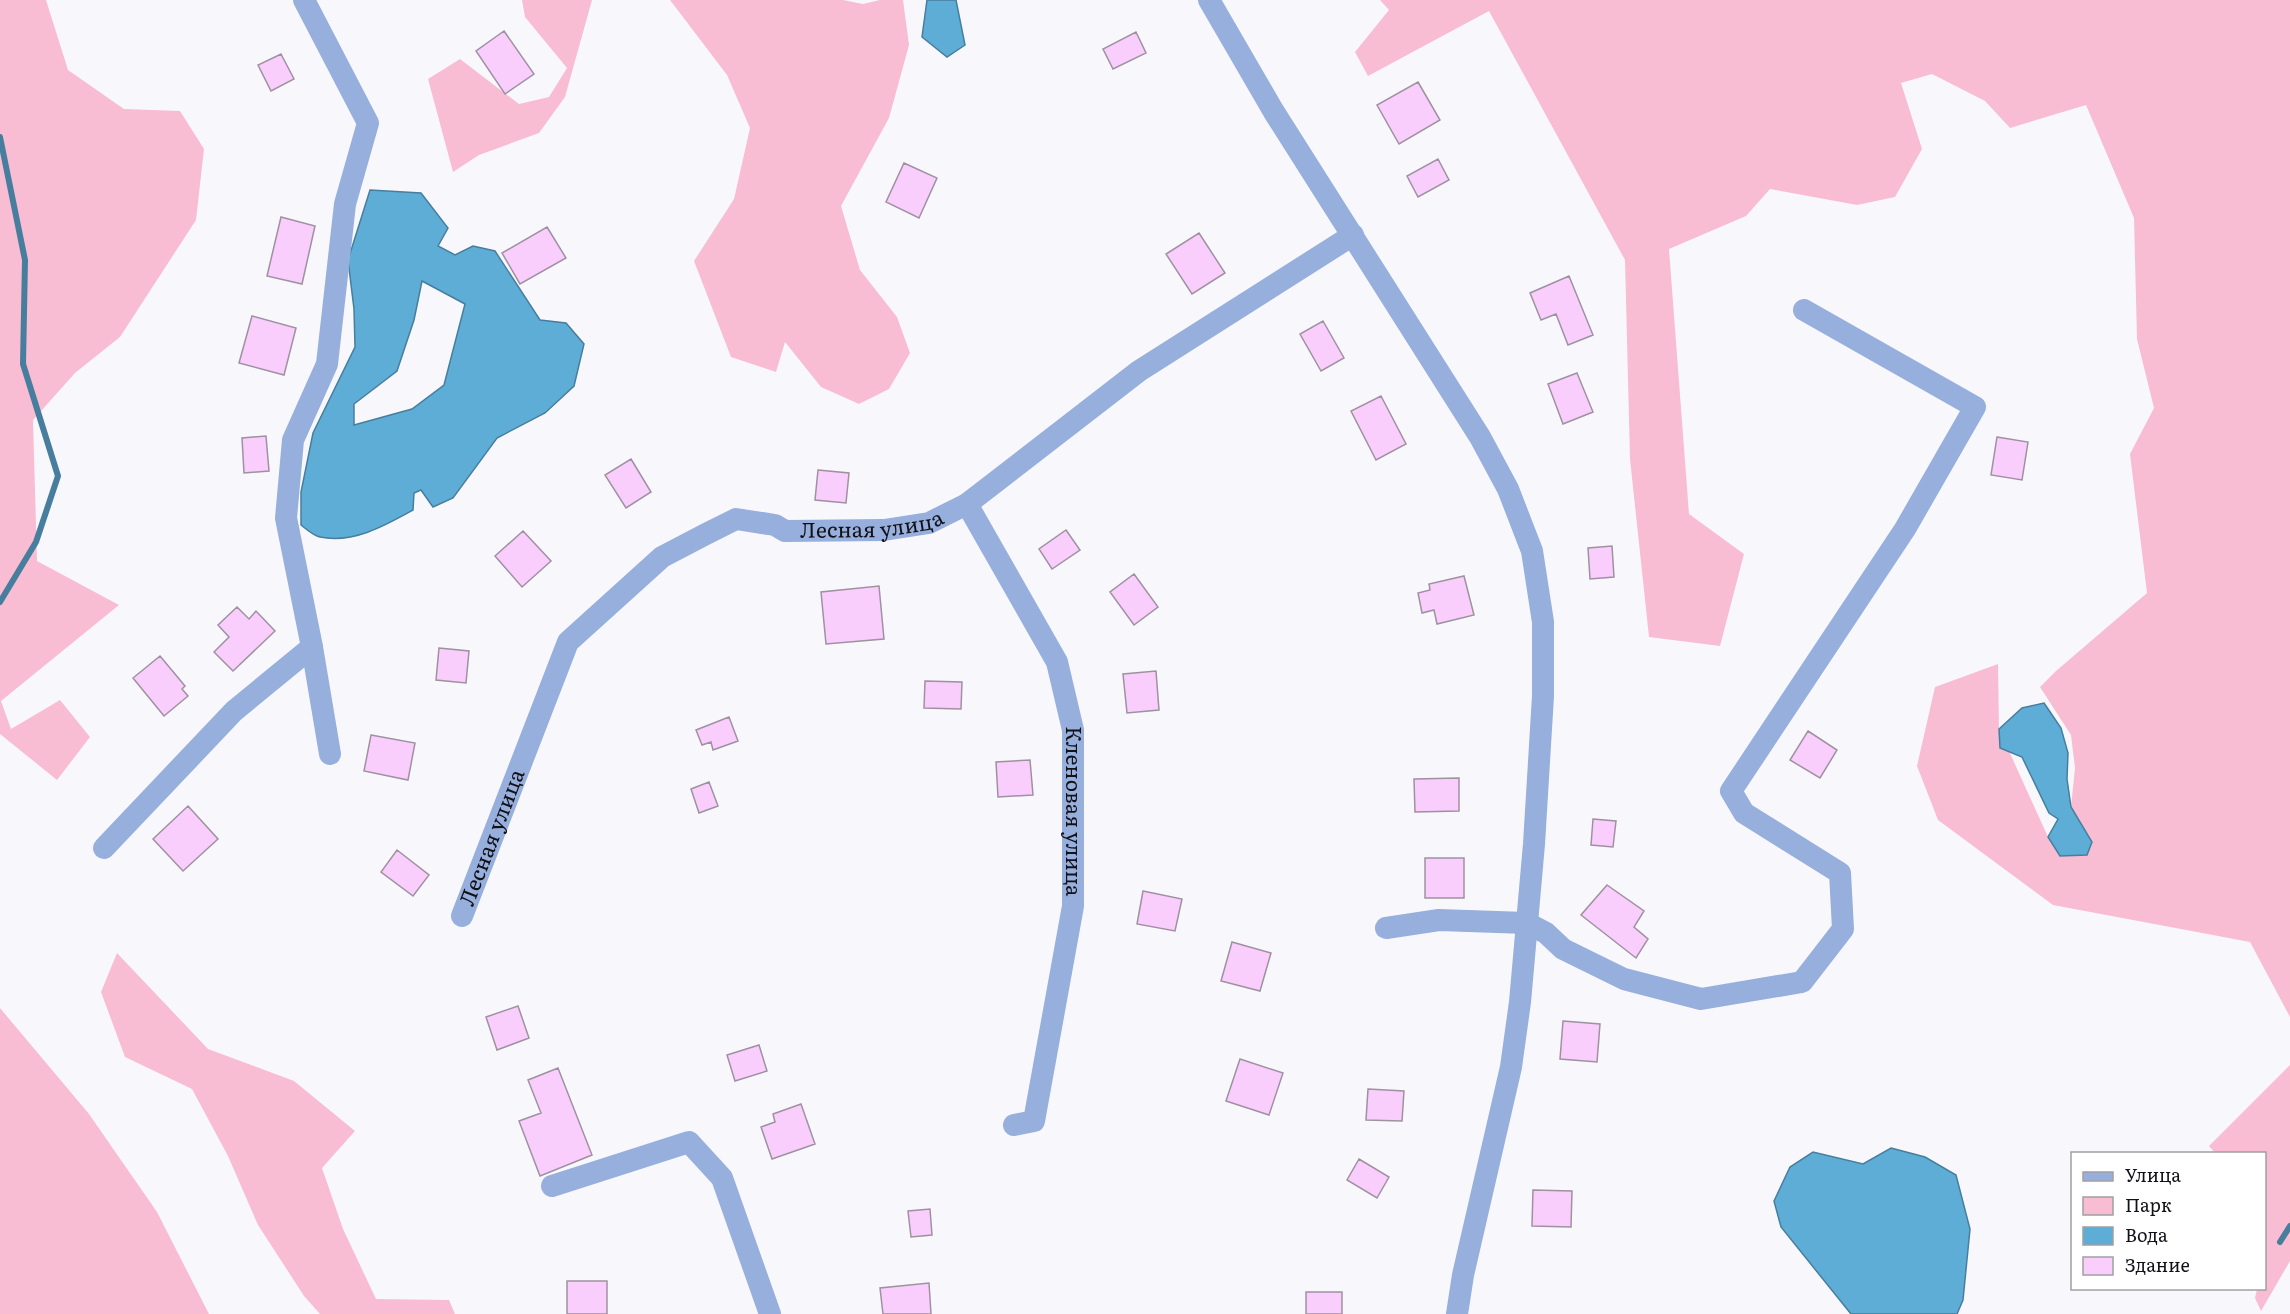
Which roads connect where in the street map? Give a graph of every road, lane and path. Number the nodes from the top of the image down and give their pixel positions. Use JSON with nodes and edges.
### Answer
{"nodes":[{"id":1,"x":304,"y":0,"type":"edge"},
{"id":2,"x":1209,"y":0,"type":"edge"},
{"id":3,"x":1353,"y":235,"type":"junction"},
{"id":4,"x":1804,"y":310,"type":"dead end"},
{"id":5,"x":967,"y":504,"type":"junction"},
{"id":6,"x":312,"y":647,"type":"junction"},
{"id":7,"x":330,"y":754,"type":"dead end"},
{"id":8,"x":104,"y":848,"type":"dead end"},
{"id":9,"x":462,"y":916,"type":"dead end"},
{"id":10,"x":1527,"y":923,"type":"junction"},
{"id":11,"x":1386,"y":928,"type":"dead end"},
{"id":12,"x":1014,"y":1125,"type":"dead end"},
{"id":13,"x":552,"y":1186,"type":"dead end"},
{"id":14,"x":770,"y":1314,"type":"edge"},
{"id":15,"x":1457,"y":1314,"type":"edge"}],
"edges":[{"from":1,"to":6,"type":"street"},
{"from":2,"to":3,"type":"street"},
{"from":3,"to":5,"type":"street","name":"Лесная улица"},
{"from":3,"to":10,"type":"street"},
{"from":4,"to":10,"type":"street"},
{"from":5,"to":9,"type":"street","name":"Лесная улица"},
{"from":5,"to":12,"type":"street","name":"Кленовая улица"},
{"from":6,"to":7,"type":"street"},
{"from":6,"to":8,"type":"street"},
{"from":10,"to":11,"type":"street"},
{"from":10,"to":15,"type":"street"},
{"from":13,"to":14,"type":"street"}]}
